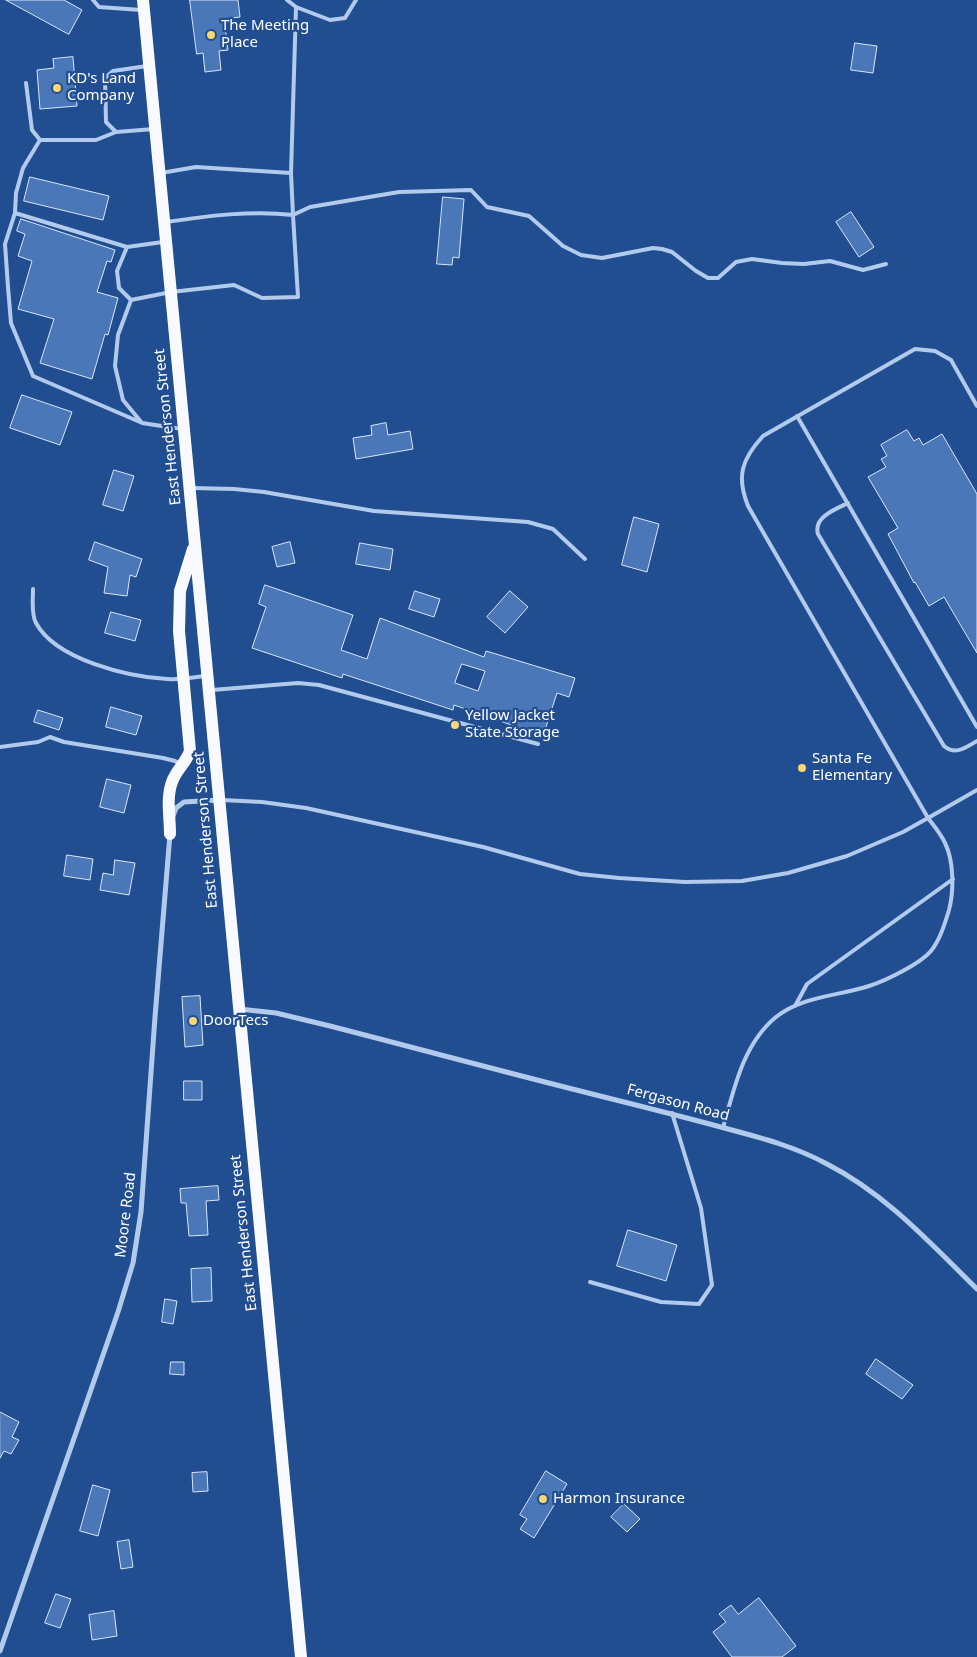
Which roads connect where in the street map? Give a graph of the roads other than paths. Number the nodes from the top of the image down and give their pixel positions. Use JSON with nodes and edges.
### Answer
{"nodes":[{"id":1,"x":93,"y":0,"type":"edge"},
{"id":2,"x":287,"y":0,"type":"edge"},
{"id":3,"x":356,"y":0,"type":"edge"},
{"id":4,"x":143,"y":5,"type":"edge"},
{"id":5,"x":296,"y":7,"type":"junction"},
{"id":6,"x":149,"y":66,"type":"junction"},
{"id":7,"x":26,"y":83,"type":"dead end"},
{"id":8,"x":155,"y":129,"type":"junction"},
{"id":9,"x":116,"y":132,"type":"junction"},
{"id":10,"x":40,"y":140,"type":"junction"},
{"id":11,"x":160,"y":173,"type":"junction"},
{"id":12,"x":291,"y":173,"type":"junction"},
{"id":13,"x":15,"y":213,"type":"junction"},
{"id":14,"x":293,"y":215,"type":"junction"},
{"id":15,"x":164,"y":222,"type":"junction"},
{"id":16,"x":166,"y":242,"type":"junction"},
{"id":17,"x":127,"y":247,"type":"junction"},
{"id":18,"x":886,"y":264,"type":"dead end"},
{"id":19,"x":171,"y":292,"type":"junction"},
{"id":20,"x":131,"y":300,"type":"junction"},
{"id":21,"x":977,"y":406,"type":"edge"},
{"id":22,"x":797,"y":416,"type":"junction"},
{"id":23,"x":142,"y":423,"type":"junction"},
{"id":24,"x":184,"y":429,"type":"junction"},
{"id":25,"x":190,"y":488,"type":"junction"},
{"id":26,"x":848,"y":504,"type":"junction"},
{"id":27,"x":195,"y":542,"type":"junction"},
{"id":28,"x":585,"y":559,"type":"dead end"},
{"id":29,"x":33,"y":589,"type":"dead end"},
{"id":30,"x":208,"y":676,"type":"junction"},
{"id":31,"x":184,"y":678,"type":"junction"},
{"id":32,"x":209,"y":690,"type":"junction"},
{"id":33,"x":977,"y":727,"type":"edge"},
{"id":34,"x":977,"y":741,"type":"edge"},
{"id":35,"x":538,"y":744,"type":"dead end"},
{"id":36,"x":0,"y":747,"type":"edge"},
{"id":37,"x":182,"y":766,"type":"junction"},
{"id":38,"x":977,"y":790,"type":"edge"},
{"id":39,"x":220,"y":800,"type":"junction"},
{"id":40,"x":928,"y":818,"type":"junction"},
{"id":41,"x":170,"y":834,"type":"junction"},
{"id":42,"x":953,"y":879,"type":"junction"},
{"id":43,"x":795,"y":1006,"type":"junction"},
{"id":44,"x":239,"y":1009,"type":"junction"},
{"id":45,"x":672,"y":1113,"type":"junction"},
{"id":46,"x":723,"y":1128,"type":"junction"},
{"id":47,"x":590,"y":1282,"type":"dead end"},
{"id":48,"x":977,"y":1289,"type":"edge"},
{"id":49,"x":0,"y":1651,"type":"edge"},
{"id":50,"x":301,"y":1657,"type":"edge"}],
"edges":[{"from":1,"to":4,"type":"lane"},
{"from":2,"to":5,"type":"lane"},
{"from":3,"to":5,"type":"lane"},
{"from":4,"to":6,"type":"main road","name":"East Henderson Street"},
{"from":5,"to":12,"type":"lane"},
{"from":6,"to":8,"type":"main road","name":"East Henderson Street"},
{"from":6,"to":9,"type":"lane"},
{"from":7,"to":10,"type":"lane"},
{"from":8,"to":9,"type":"lane"},
{"from":8,"to":11,"type":"main road","name":"East Henderson Street"},
{"from":9,"to":10,"type":"lane"},
{"from":10,"to":13,"type":"lane"},
{"from":11,"to":12,"type":"lane"},
{"from":11,"to":15,"type":"main road","name":"East Henderson Street"},
{"from":12,"to":14,"type":"lane"},
{"from":13,"to":17,"type":"lane"},
{"from":13,"to":23,"type":"lane"},
{"from":14,"to":15,"type":"lane"},
{"from":14,"to":18,"type":"lane"},
{"from":14,"to":19,"type":"lane"},
{"from":15,"to":16,"type":"main road","name":"East Henderson Street"},
{"from":16,"to":17,"type":"lane"},
{"from":16,"to":19,"type":"main road","name":"East Henderson Street"},
{"from":17,"to":20,"type":"lane"},
{"from":19,"to":20,"type":"lane"},
{"from":19,"to":24,"type":"main road","name":"East Henderson Street"},
{"from":20,"to":23,"type":"lane"},
{"from":21,"to":22,"type":"lane"},
{"from":22,"to":26,"type":"lane"},
{"from":22,"to":40,"type":"lane"},
{"from":23,"to":24,"type":"lane"},
{"from":24,"to":25,"type":"main road","name":"East Henderson Street"},
{"from":25,"to":27,"type":"main road","name":"East Henderson Street"},
{"from":25,"to":28,"type":"lane"},
{"from":26,"to":33,"type":"lane"},
{"from":26,"to":34,"type":"lane"},
{"from":27,"to":30,"type":"main road","name":"East Henderson Street"},
{"from":27,"to":31,"type":"main road"},
{"from":29,"to":31,"type":"lane"},
{"from":30,"to":31,"type":"lane"},
{"from":30,"to":32,"type":"main road","name":"East Henderson Street"},
{"from":31,"to":37,"type":"main road"},
{"from":32,"to":35,"type":"lane"},
{"from":32,"to":39,"type":"main road","name":"East Henderson Street"},
{"from":36,"to":37,"type":"lane"},
{"from":37,"to":41,"type":"main road"},
{"from":38,"to":40,"type":"lane"},
{"from":39,"to":40,"type":"lane"},
{"from":39,"to":41,"type":"street","name":"Moore Road"},
{"from":39,"to":44,"type":"main road","name":"East Henderson Street"},
{"from":40,"to":42,"type":"lane"},
{"from":41,"to":49,"type":"street","name":"Moore Road"},
{"from":42,"to":43,"type":"lane"},
{"from":42,"to":43,"type":"lane"},
{"from":43,"to":46,"type":"lane"},
{"from":44,"to":45,"type":"street","name":"Fergason Road"},
{"from":44,"to":50,"type":"main road","name":"East Henderson Street"},
{"from":45,"to":46,"type":"street","name":"Fergason Road"},
{"from":45,"to":47,"type":"lane"},
{"from":46,"to":48,"type":"street","name":"Fergason Road"}]}
